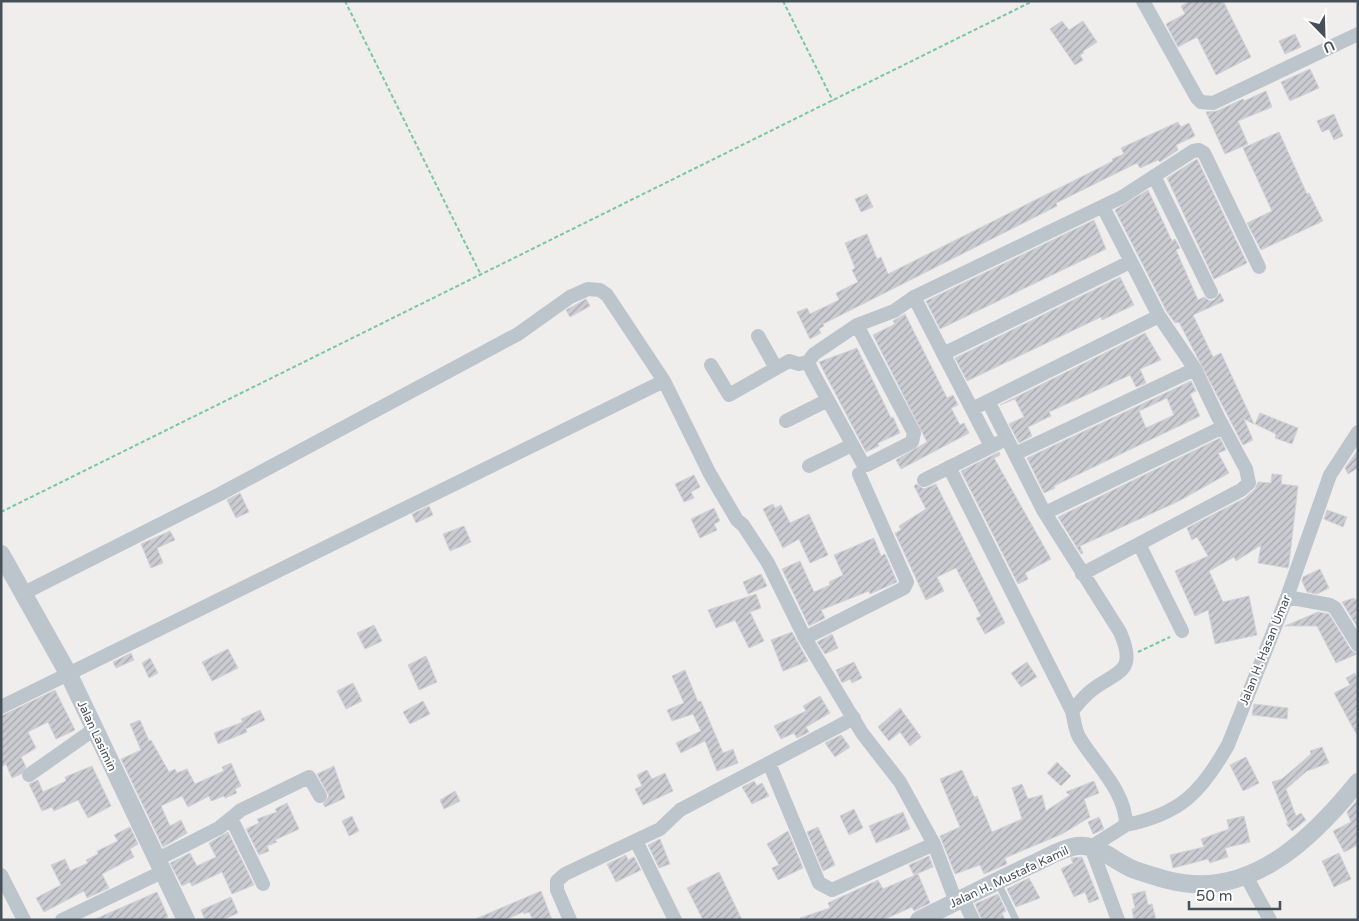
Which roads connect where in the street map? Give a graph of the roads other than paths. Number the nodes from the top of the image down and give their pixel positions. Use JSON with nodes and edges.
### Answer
{"nodes":[{"id":1,"x":1143,"y":1,"type":"edge"},
{"id":2,"x":1358,"y":34,"type":"edge"},
{"id":3,"x":1154,"y":176,"type":"junction"},
{"id":4,"x":1103,"y":208,"type":"junction"},
{"id":5,"x":1130,"y":262,"type":"junction"},
{"id":6,"x":1259,"y":268,"type":"dead end"},
{"id":7,"x":1211,"y":292,"type":"dead end"},
{"id":8,"x":914,"y":297,"type":"junction"},
{"id":9,"x":1159,"y":316,"type":"junction"},
{"id":10,"x":857,"y":325,"type":"junction"},
{"id":11,"x":758,"y":336,"type":"dead end"},
{"id":12,"x":943,"y":354,"type":"junction"},
{"id":13,"x":808,"y":362,"type":"junction"},
{"id":14,"x":711,"y":365,"type":"dead end"},
{"id":15,"x":776,"y":368,"type":"junction"},
{"id":16,"x":1195,"y":369,"type":"junction"},
{"id":17,"x":664,"y":381,"type":"junction"},
{"id":18,"x":828,"y":400,"type":"junction"},
{"id":19,"x":988,"y":401,"type":"junction"},
{"id":20,"x":972,"y":409,"type":"junction"},
{"id":21,"x":786,"y":421,"type":"dead end"},
{"id":22,"x":1223,"y":427,"type":"junction"},
{"id":23,"x":1357,"y":434,"type":"edge"},
{"id":24,"x":1008,"y":439,"type":"junction"},
{"id":25,"x":852,"y":444,"type":"junction"},
{"id":26,"x":991,"y":446,"type":"junction"},
{"id":27,"x":1015,"y":454,"type":"junction"},
{"id":28,"x":809,"y":466,"type":"dead end"},
{"id":29,"x":948,"y":467,"type":"junction"},
{"id":30,"x":859,"y":474,"type":"dead end"},
{"id":31,"x":924,"y":480,"type":"dead end"},
{"id":32,"x":1045,"y":513,"type":"junction"},
{"id":33,"x":1139,"y":544,"type":"junction"},
{"id":34,"x":1,"y":554,"type":"edge"},
{"id":35,"x":1082,"y":574,"type":"junction"},
{"id":36,"x":24,"y":594,"type":"junction"},
{"id":37,"x":1287,"y":597,"type":"junction"},
{"id":38,"x":1182,"y":631,"type":"road end"},
{"id":39,"x":805,"y":638,"type":"junction"},
{"id":40,"x":1358,"y":645,"type":"edge"},
{"id":41,"x":69,"y":675,"type":"junction"},
{"id":42,"x":1,"y":707,"type":"edge"},
{"id":43,"x":1072,"y":711,"type":"junction"},
{"id":44,"x":854,"y":718,"type":"junction"},
{"id":45,"x":94,"y":730,"type":"junction"},
{"id":46,"x":769,"y":763,"type":"junction"},
{"id":47,"x":29,"y":775,"type":"dead end"},
{"id":48,"x":1358,"y":782,"type":"edge"},
{"id":49,"x":320,"y":796,"type":"dead end"},
{"id":50,"x":232,"y":820,"type":"junction"},
{"id":51,"x":1126,"y":825,"type":"junction"},
{"id":52,"x":636,"y":841,"type":"junction"},
{"id":53,"x":934,"y":844,"type":"junction"},
{"id":54,"x":1092,"y":847,"type":"junction"},
{"id":55,"x":159,"y":866,"type":"junction"},
{"id":56,"x":1,"y":874,"type":"edge"},
{"id":57,"x":1246,"y":876,"type":"junction"},
{"id":58,"x":997,"y":881,"type":"junction"},
{"id":59,"x":263,"y":884,"type":"dead end"},
{"id":60,"x":959,"y":900,"type":"junction"},
{"id":61,"x":24,"y":920,"type":"edge"},
{"id":62,"x":62,"y":920,"type":"edge"},
{"id":63,"x":186,"y":920,"type":"edge"},
{"id":64,"x":570,"y":920,"type":"edge"},
{"id":65,"x":675,"y":920,"type":"edge"},
{"id":66,"x":919,"y":920,"type":"edge"},
{"id":67,"x":973,"y":920,"type":"edge"},
{"id":68,"x":1016,"y":920,"type":"edge"},
{"id":69,"x":1118,"y":920,"type":"edge"},
{"id":70,"x":1270,"y":920,"type":"edge"}],
"edges":[{"from":1,"to":2,"type":"street"},
{"from":3,"to":4,"type":"street"},
{"from":3,"to":6,"type":"street"},
{"from":3,"to":7,"type":"street"},
{"from":4,"to":5,"type":"street"},
{"from":4,"to":8,"type":"street"},
{"from":5,"to":9,"type":"street"},
{"from":5,"to":12,"type":"street"},
{"from":8,"to":10,"type":"street"},
{"from":8,"to":12,"type":"street"},
{"from":9,"to":16,"type":"street"},
{"from":9,"to":19,"type":"street"},
{"from":10,"to":13,"type":"street"},
{"from":10,"to":25,"type":"street"},
{"from":11,"to":15,"type":"street"},
{"from":12,"to":20,"type":"street"},
{"from":13,"to":15,"type":"street"},
{"from":13,"to":18,"type":"street"},
{"from":14,"to":15,"type":"street"},
{"from":16,"to":22,"type":"street"},
{"from":16,"to":27,"type":"street"},
{"from":17,"to":36,"type":"street"},
{"from":17,"to":39,"type":"street"},
{"from":17,"to":41,"type":"street"},
{"from":18,"to":21,"type":"street"},
{"from":18,"to":25,"type":"street"},
{"from":19,"to":20,"type":"street"},
{"from":19,"to":24,"type":"street"},
{"from":20,"to":26,"type":"street"},
{"from":22,"to":32,"type":"street"},
{"from":22,"to":33,"type":"street"},
{"from":23,"to":37,"type":"street","name":"Jalan H. Hasan Umar"},
{"from":24,"to":26,"type":"street"},
{"from":24,"to":27,"type":"street"},
{"from":25,"to":28,"type":"street"},
{"from":26,"to":29,"type":"street"},
{"from":27,"to":32,"type":"street"},
{"from":29,"to":31,"type":"street"},
{"from":29,"to":43,"type":"street"},
{"from":30,"to":39,"type":"street"},
{"from":32,"to":35,"type":"street"},
{"from":33,"to":35,"type":"street"},
{"from":33,"to":38,"type":"street"},
{"from":34,"to":36,"type":"street","name":"Jalan Lasimin"},
{"from":35,"to":43,"type":"street"},
{"from":36,"to":41,"type":"street","name":"Jalan Lasimin"},
{"from":37,"to":40,"type":"street"},
{"from":37,"to":51,"type":"street","name":"Jalan H. Hasan Umar"},
{"from":39,"to":44,"type":"street"},
{"from":41,"to":42,"type":"street"},
{"from":41,"to":45,"type":"street","name":"Jalan Lasimin"},
{"from":43,"to":51,"type":"street"},
{"from":44,"to":46,"type":"street"},
{"from":44,"to":53,"type":"street"},
{"from":45,"to":47,"type":"street"},
{"from":45,"to":55,"type":"street","name":"Jalan Lasimin"},
{"from":46,"to":52,"type":"street"},
{"from":46,"to":53,"type":"street"},
{"from":48,"to":57,"type":"street"},
{"from":49,"to":50,"type":"street"},
{"from":50,"to":55,"type":"street"},
{"from":50,"to":59,"type":"street"},
{"from":51,"to":54,"type":"street"},
{"from":52,"to":64,"type":"street"},
{"from":52,"to":65,"type":"street"},
{"from":53,"to":60,"type":"street"},
{"from":54,"to":57,"type":"street"},
{"from":54,"to":58,"type":"street","name":"Jalan H. Mustafa Kamil"},
{"from":54,"to":69,"type":"street"},
{"from":55,"to":62,"type":"street"},
{"from":55,"to":63,"type":"street","name":"Jalan Lasimin"},
{"from":56,"to":61,"type":"street"},
{"from":57,"to":70,"type":"street"},
{"from":58,"to":60,"type":"street","name":"Jalan H. Mustafa Kamil"},
{"from":58,"to":68,"type":"lane"},
{"from":60,"to":66,"type":"street","name":"Jalan H. Mustafa Kamil"},
{"from":60,"to":67,"type":"street"}]}
